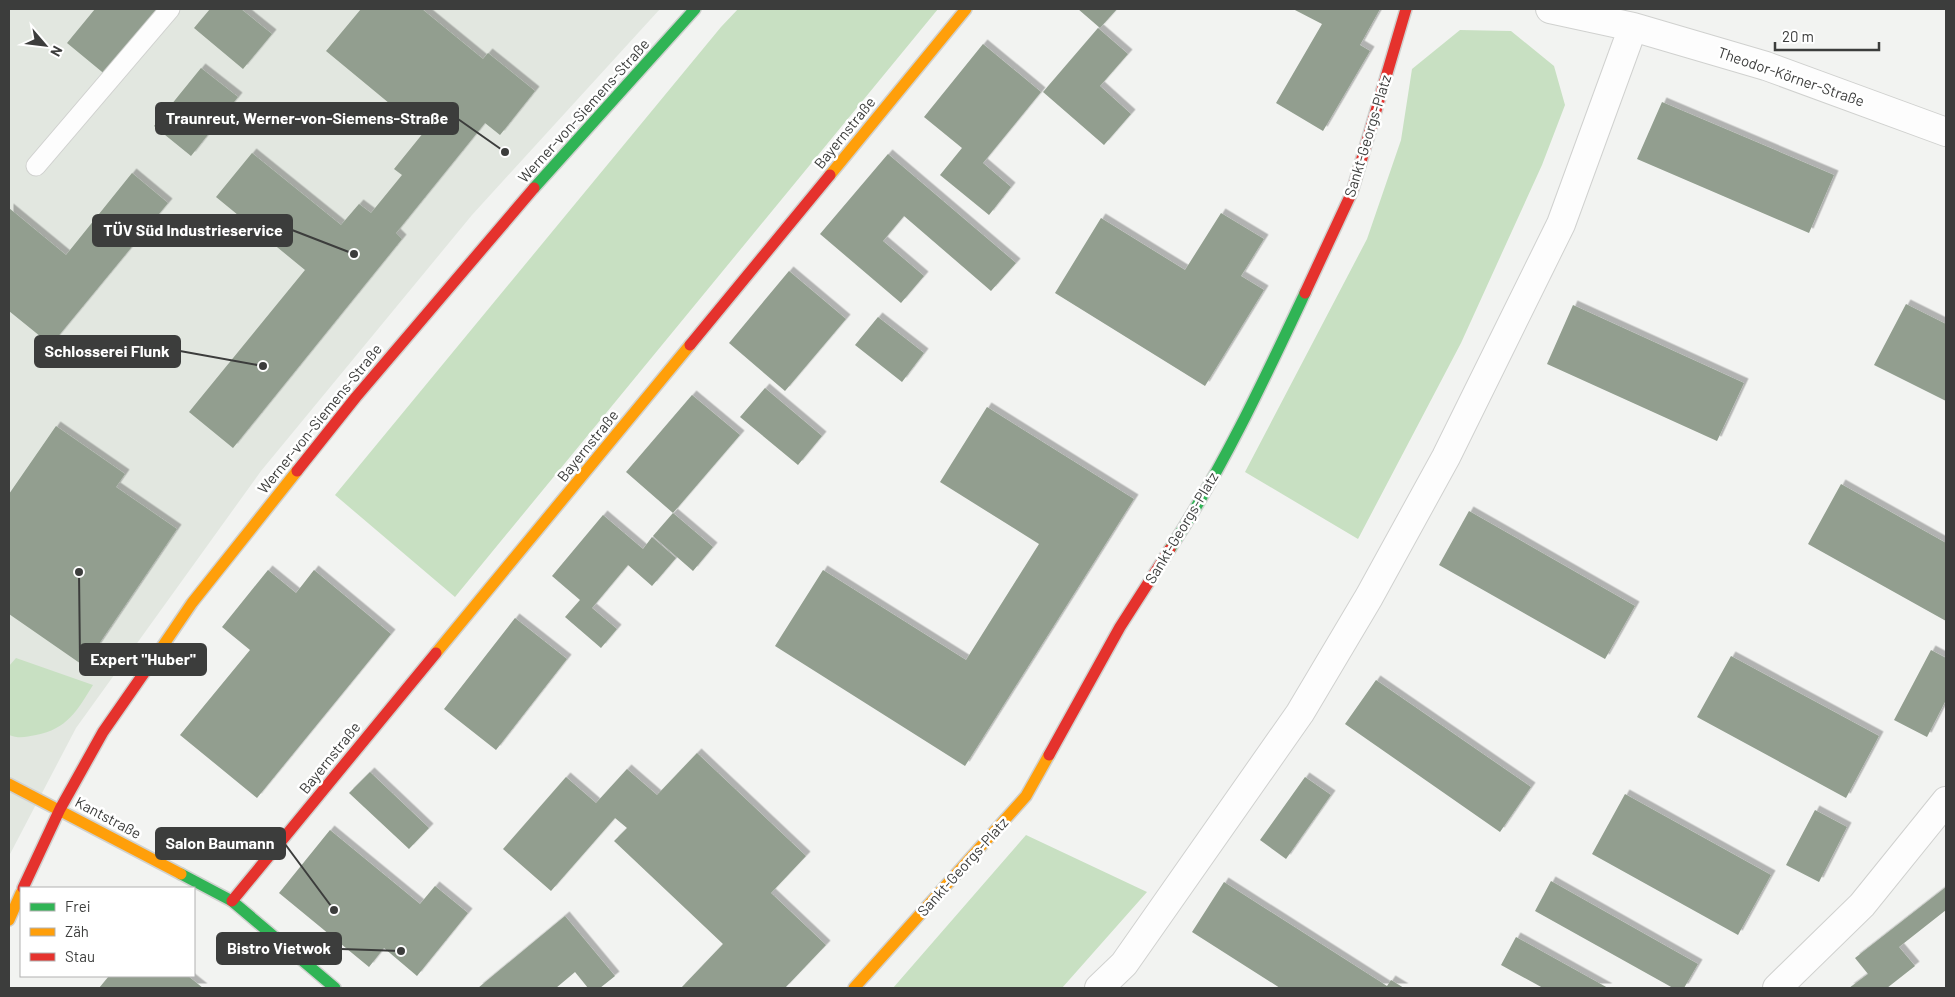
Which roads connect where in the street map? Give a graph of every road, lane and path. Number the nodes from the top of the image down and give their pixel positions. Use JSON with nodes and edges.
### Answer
{"nodes":[{"id":1,"x":170,"y":9,"type":"edge"},
{"id":2,"x":695,"y":9,"type":"edge"},
{"id":3,"x":966,"y":9,"type":"edge"},
{"id":4,"x":1406,"y":9,"type":"edge"},
{"id":5,"x":1550,"y":9,"type":"edge"},
{"id":6,"x":1633,"y":27,"type":"junction"},
{"id":7,"x":1946,"y":132,"type":"edge"},
{"id":8,"x":36,"y":166,"type":"dead end"},
{"id":9,"x":9,"y":784,"type":"edge"},
{"id":10,"x":1946,"y":801,"type":"edge"},
{"id":11,"x":60,"y":809,"type":"junction"},
{"id":12,"x":24,"y":887,"type":"edge"},
{"id":13,"x":20,"y":895,"type":"edge"},
{"id":14,"x":232,"y":901,"type":"junction"},
{"id":15,"x":9,"y":920,"type":"edge"},
{"id":16,"x":336,"y":988,"type":"edge"},
{"id":17,"x":854,"y":988,"type":"edge"},
{"id":18,"x":1099,"y":988,"type":"edge"},
{"id":19,"x":1777,"y":988,"type":"edge"}],
"edges":[{"from":1,"to":8,"type":"lane"},
{"from":2,"to":11,"type":"street","name":"Werner-von-Siemens-Straße"},
{"from":3,"to":14,"type":"street","name":"Bayernstraße"},
{"from":4,"to":17,"type":"street","name":"Sankt-Georgs-Platz"},
{"from":5,"to":6,"type":"street","name":"Theodor-Körner-Straße"},
{"from":6,"to":7,"type":"street","name":"Theodor-Körner-Straße"},
{"from":6,"to":18,"type":"street"},
{"from":9,"to":11,"type":"street","name":"Kantstraße"},
{"from":10,"to":19,"type":"street"},
{"from":11,"to":12,"type":"street","name":"Werner-von-Siemens-Straße"},
{"from":11,"to":14,"type":"street","name":"Kantstraße"},
{"from":13,"to":15,"type":"street"},
{"from":14,"to":16,"type":"street","name":"Kantstraße"}]}
